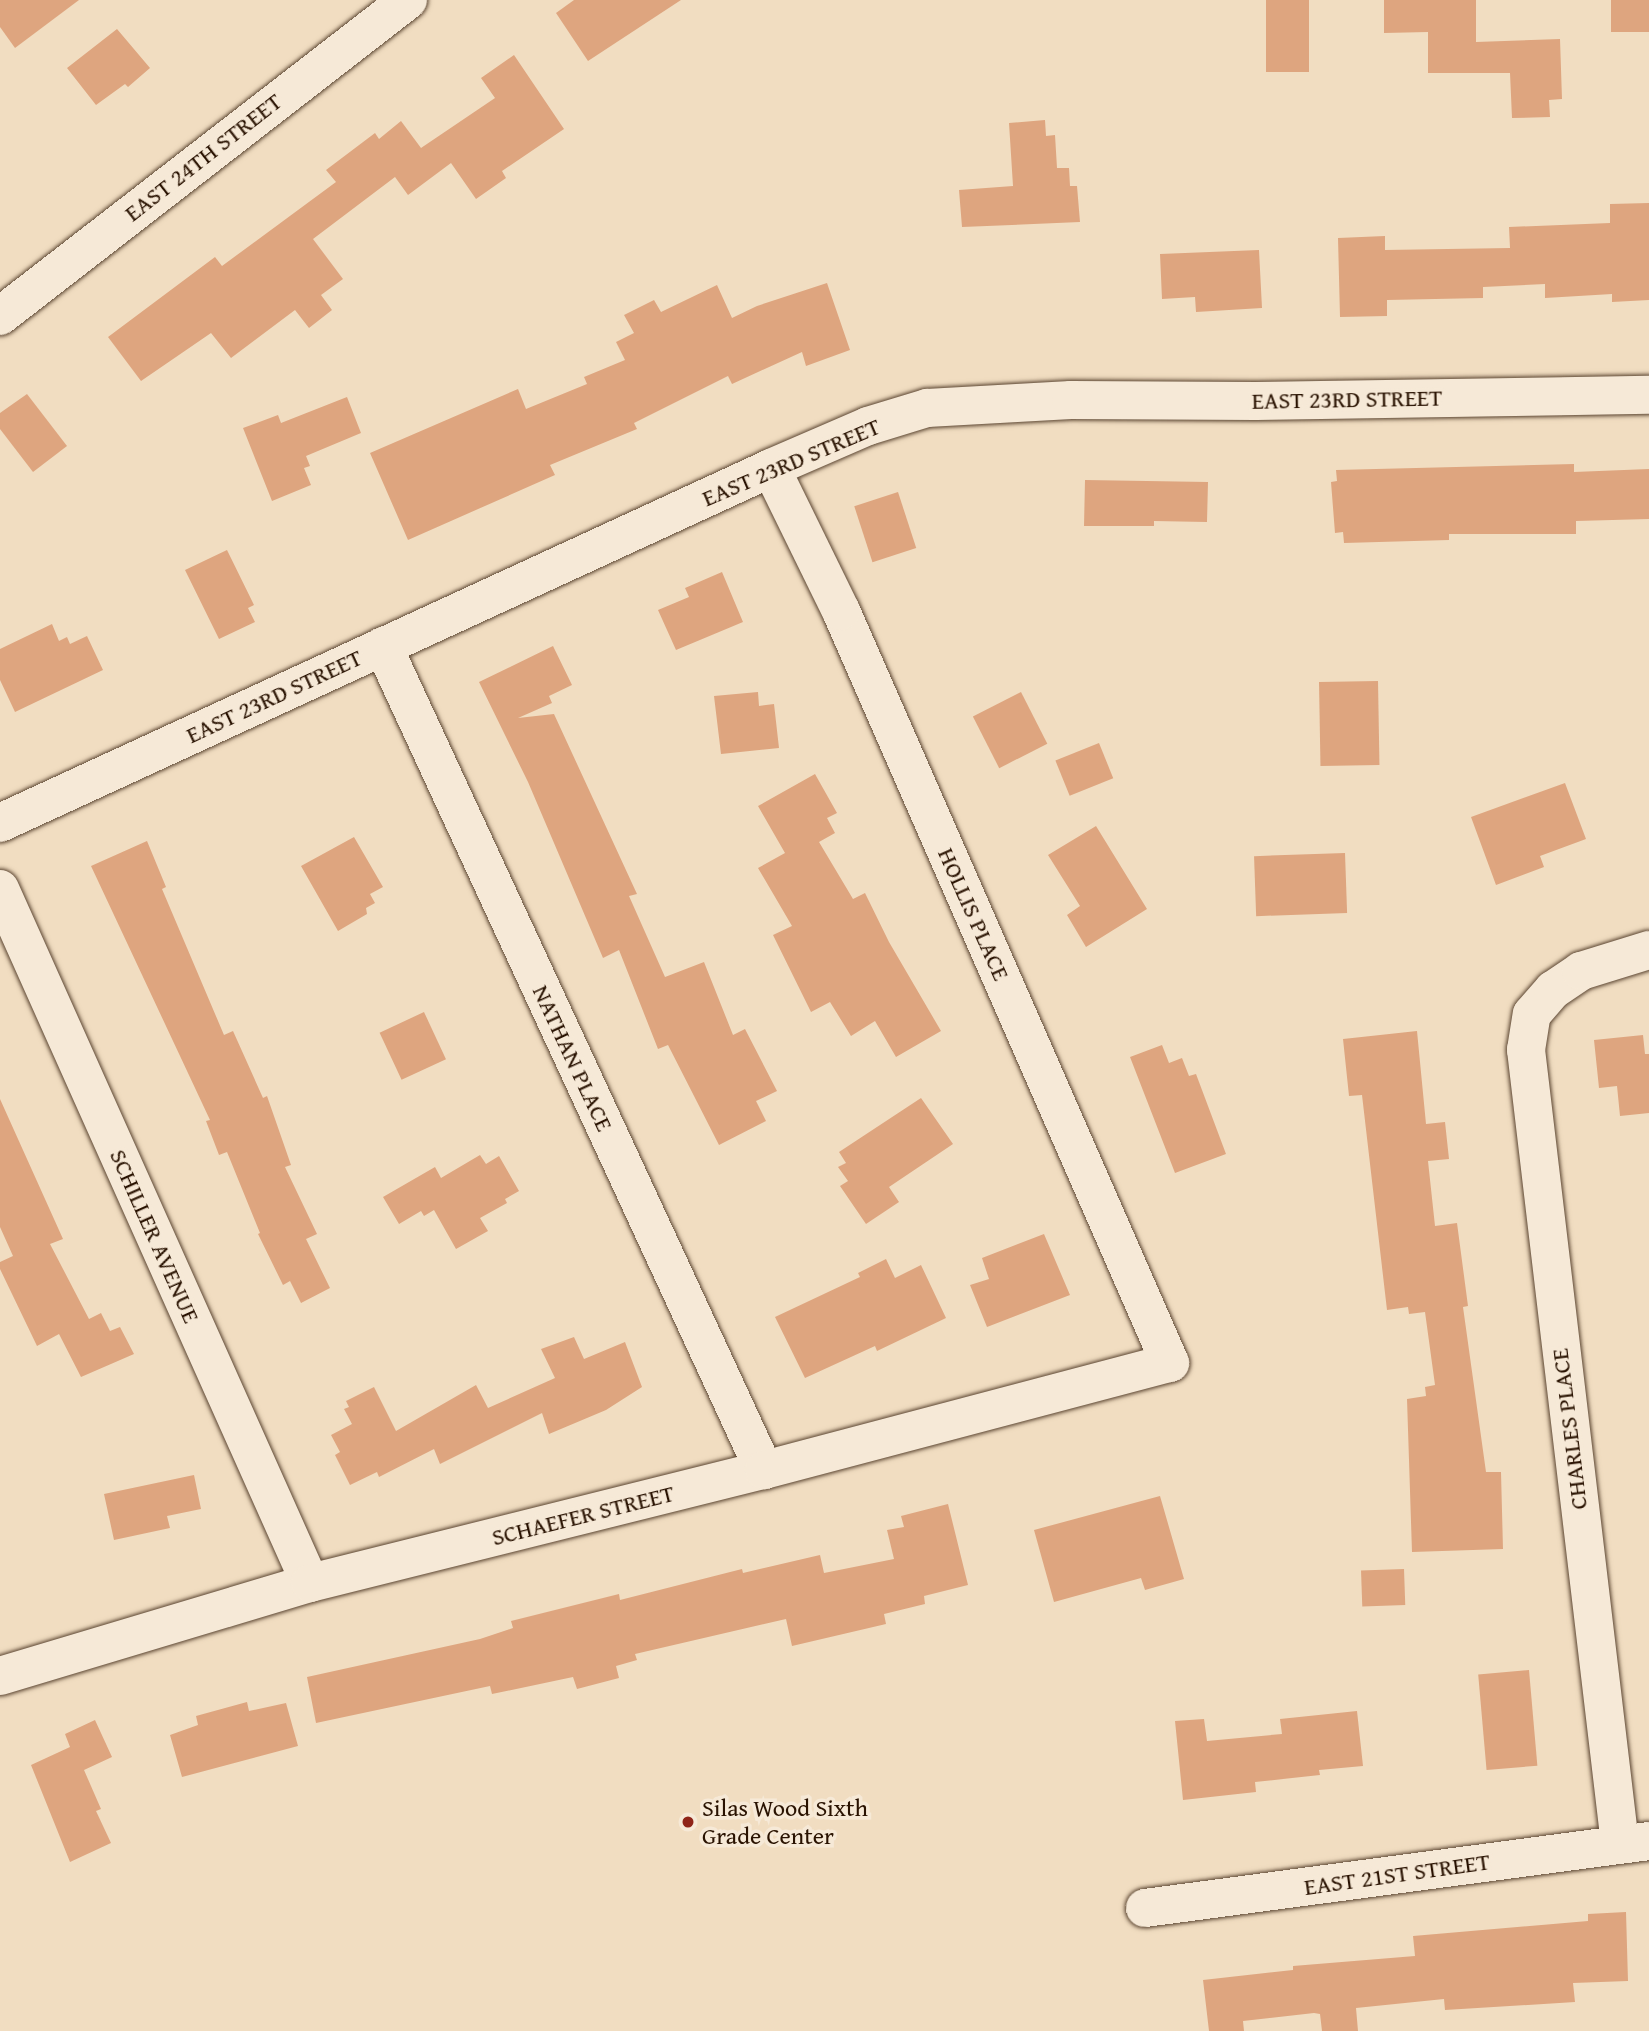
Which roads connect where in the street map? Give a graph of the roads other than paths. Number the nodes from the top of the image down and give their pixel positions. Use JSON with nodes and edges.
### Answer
{"nodes":[{"id":1,"x":408,"y":0,"type":"edge"},
{"id":2,"x":0,"y":316,"type":"edge"},
{"id":3,"x":1649,"y":395,"type":"edge"},
{"id":4,"x":771,"y":468,"type":"junction"},
{"id":5,"x":383,"y":646,"type":"junction"},
{"id":6,"x":0,"y":823,"type":"edge"},
{"id":7,"x":0,"y":888,"type":"edge"},
{"id":8,"x":1649,"y":950,"type":"edge"},
{"id":9,"x":1170,"y":1363,"type":"joint"},
{"id":10,"x":764,"y":1470,"type":"junction"},
{"id":11,"x":310,"y":1583,"type":"junction"},
{"id":12,"x":0,"y":1676,"type":"edge"},
{"id":13,"x":1634,"y":1843,"type":"edge"},
{"id":14,"x":1145,"y":1908,"type":"dead end"}],
"edges":[{"from":1,"to":2,"type":"street","name":"EAST 24TH STREET"},
{"from":3,"to":4,"type":"street","name":"EAST 23RD STREET"},
{"from":4,"to":5,"type":"street","name":"EAST 23RD STREET"},
{"from":4,"to":9,"type":"street","name":"HOLLIS PLACE"},
{"from":5,"to":6,"type":"street","name":"EAST 23RD STREET"},
{"from":5,"to":10,"type":"street","name":"NATHAN PLACE"},
{"from":7,"to":11,"type":"street","name":"SCHILLER AVENUE"},
{"from":8,"to":13,"type":"street","name":"CHARLES PLACE"},
{"from":9,"to":10,"type":"street","name":"SCHAEFER STREET"},
{"from":10,"to":11,"type":"street","name":"SCHAEFER STREET"},
{"from":11,"to":12,"type":"street","name":"SCHAEFER STREET"},
{"from":13,"to":14,"type":"street","name":"EAST 21ST STREET"}]}
